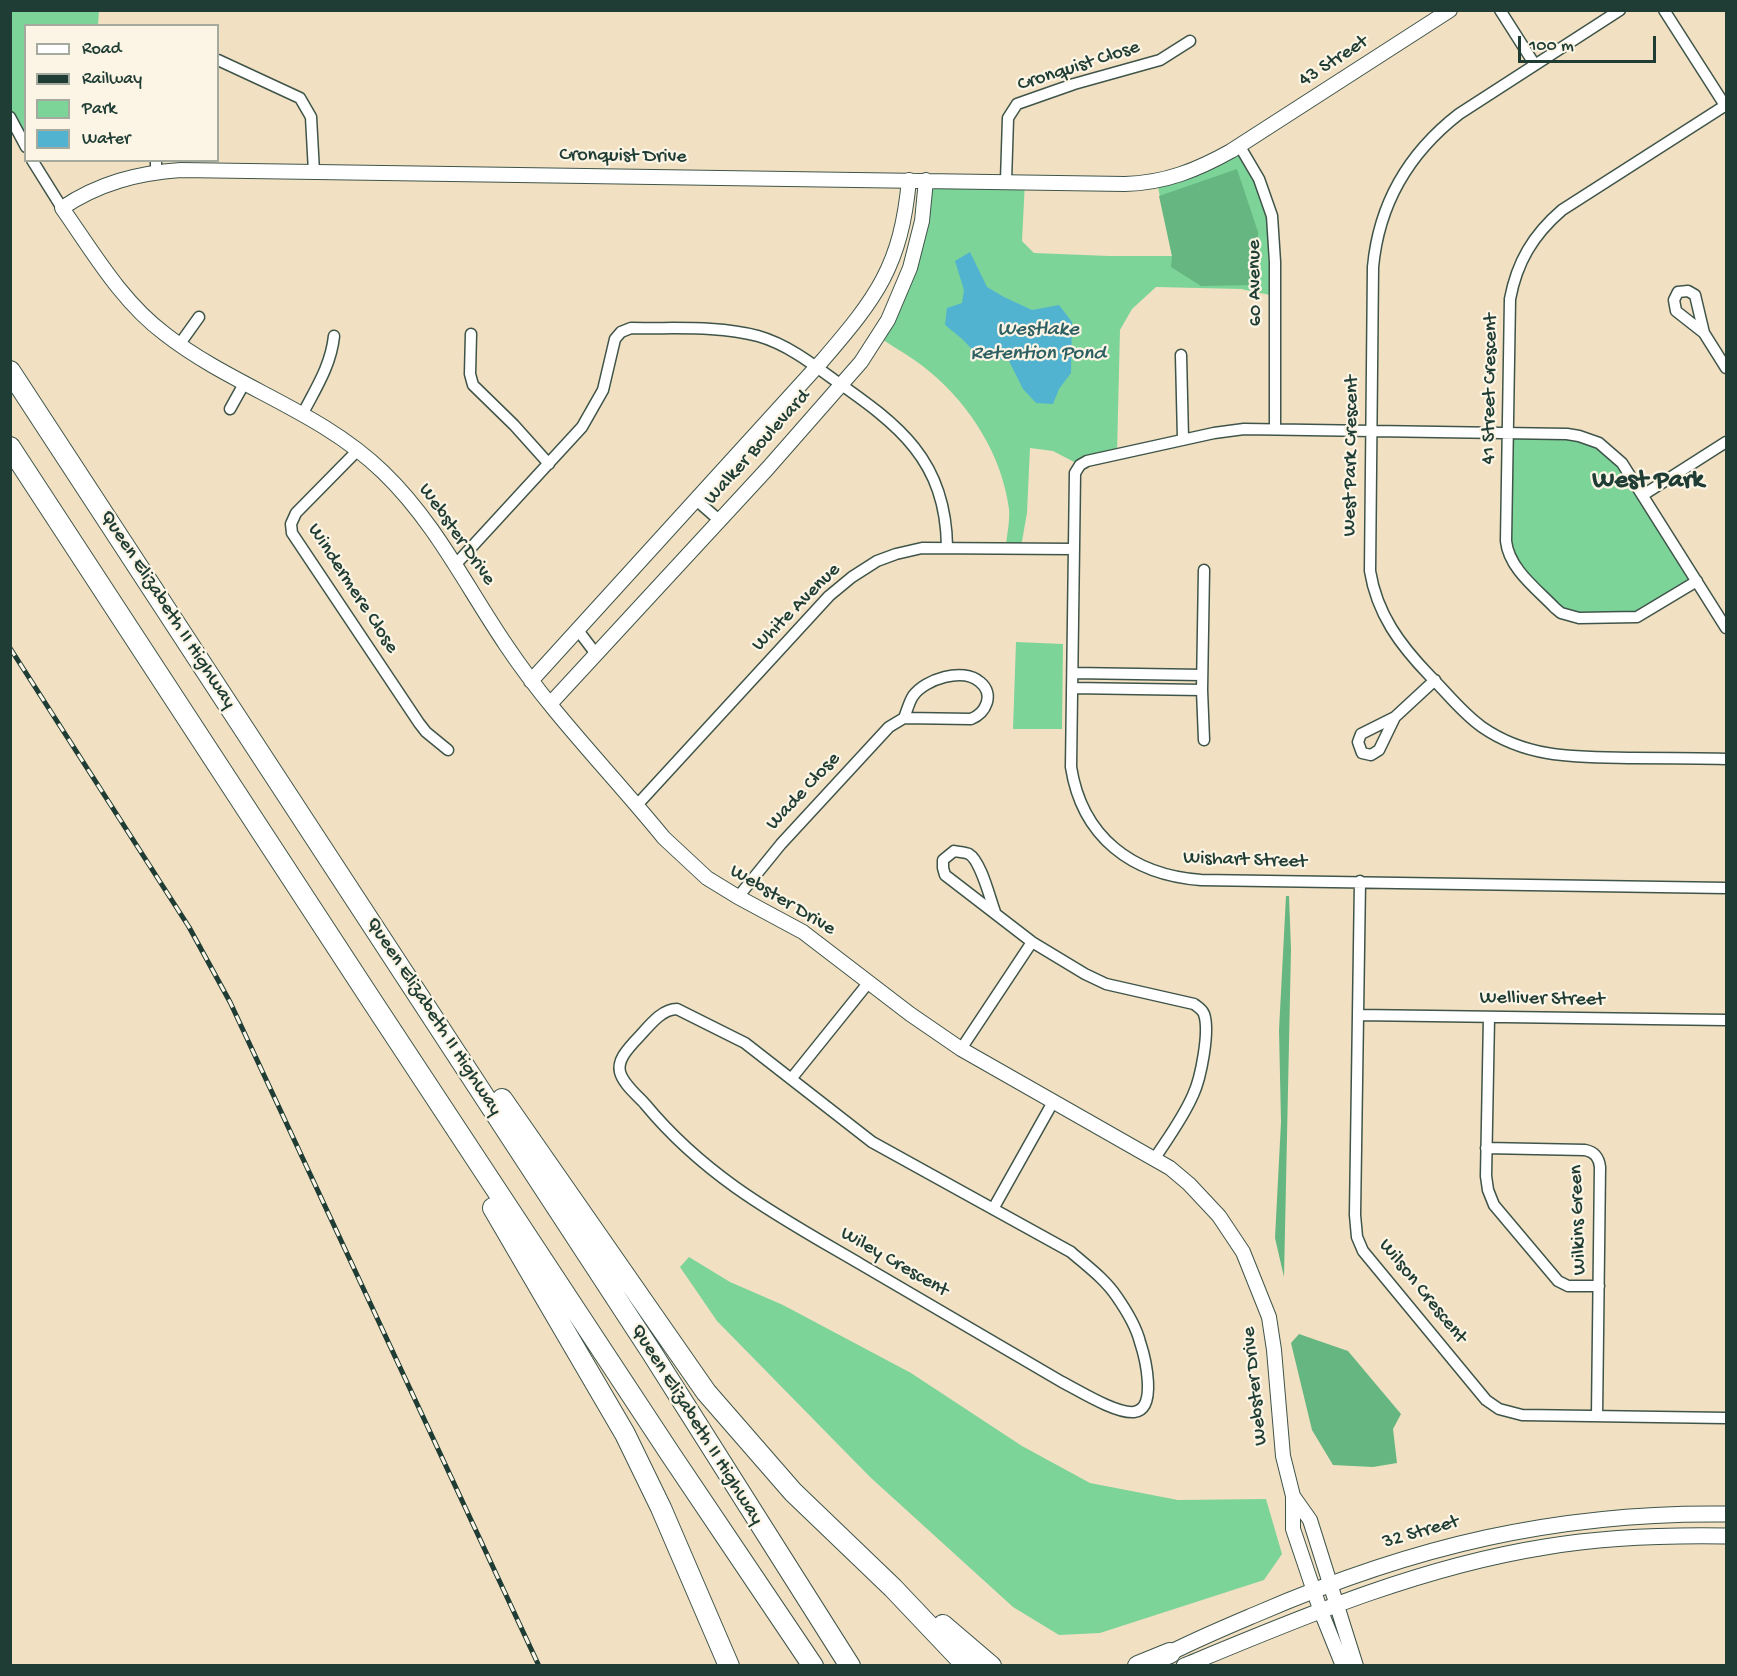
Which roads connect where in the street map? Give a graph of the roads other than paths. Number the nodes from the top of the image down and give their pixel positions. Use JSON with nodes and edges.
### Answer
{"nodes":[{"id":1,"x":1450,"y":10,"type":"edge"},
{"id":2,"x":1500,"y":10,"type":"edge"},
{"id":3,"x":1620,"y":10,"type":"edge"},
{"id":4,"x":1664,"y":10,"type":"edge"},
{"id":5,"x":1190,"y":41,"type":"dead end"},
{"id":6,"x":219,"y":60,"type":"edge"},
{"id":7,"x":1535,"y":65,"type":"junction"},
{"id":8,"x":1726,"y":106,"type":"edge"},
{"id":9,"x":10,"y":117,"type":"edge"},
{"id":10,"x":24,"y":143,"type":"edge"},
{"id":11,"x":1239,"y":145,"type":"junction"},
{"id":12,"x":33,"y":162,"type":"edge"},
{"id":13,"x":156,"y":166,"type":"edge"},
{"id":14,"x":314,"y":172,"type":"junction"},
{"id":15,"x":909,"y":180,"type":"junction"},
{"id":16,"x":926,"y":180,"type":"junction"},
{"id":17,"x":1006,"y":181,"type":"junction"},
{"id":18,"x":62,"y":208,"type":"junction"},
{"id":19,"x":198,"y":317,"type":"dead end"},
{"id":20,"x":1704,"y":333,"type":"dead end"},
{"id":21,"x":471,"y":334,"type":"dead end"},
{"id":22,"x":334,"y":336,"type":"dead end"},
{"id":23,"x":179,"y":345,"type":"junction"},
{"id":24,"x":1181,"y":355,"type":"dead end"},
{"id":25,"x":816,"y":367,"type":"junction"},
{"id":26,"x":1726,"y":368,"type":"edge"},
{"id":27,"x":11,"y":372,"type":"edge"},
{"id":28,"x":245,"y":382,"type":"junction"},
{"id":29,"x":842,"y":385,"type":"junction"},
{"id":30,"x":230,"y":409,"type":"dead end"},
{"id":31,"x":303,"y":413,"type":"junction"},
{"id":32,"x":1275,"y":428,"type":"junction"},
{"id":33,"x":1371,"y":430,"type":"junction"},
{"id":34,"x":1508,"y":433,"type":"junction"},
{"id":35,"x":1183,"y":440,"type":"junction"},
{"id":36,"x":1726,"y":442,"type":"edge"},
{"id":37,"x":10,"y":447,"type":"edge"},
{"id":38,"x":358,"y":450,"type":"junction"},
{"id":39,"x":549,"y":464,"type":"junction"},
{"id":40,"x":1643,"y":495,"type":"junction"},
{"id":41,"x":695,"y":499,"type":"junction"},
{"id":42,"x":719,"y":520,"type":"junction"},
{"id":43,"x":947,"y":547,"type":"junction"},
{"id":44,"x":1074,"y":549,"type":"junction"},
{"id":45,"x":456,"y":564,"type":"junction"},
{"id":46,"x":1204,"y":570,"type":"dead end"},
{"id":47,"x":1697,"y":581,"type":"junction"},
{"id":48,"x":1726,"y":628,"type":"edge"},
{"id":49,"x":577,"y":629,"type":"junction"},
{"id":50,"x":596,"y":654,"type":"junction"},
{"id":51,"x":1072,"y":673,"type":"junction"},
{"id":52,"x":1202,"y":675,"type":"junction"},
{"id":53,"x":1435,"y":680,"type":"junction"},
{"id":54,"x":531,"y":681,"type":"junction"},
{"id":55,"x":1072,"y":688,"type":"junction"},
{"id":56,"x":1202,"y":690,"type":"junction"},
{"id":57,"x":550,"y":704,"type":"junction"},
{"id":58,"x":1395,"y":717,"type":"dead end"},
{"id":59,"x":904,"y":718,"type":"junction"},
{"id":60,"x":1204,"y":740,"type":"dead end"},
{"id":61,"x":448,"y":750,"type":"dead end"},
{"id":62,"x":1726,"y":759,"type":"edge"},
{"id":63,"x":637,"y":805,"type":"junction"},
{"id":64,"x":1360,"y":881,"type":"junction"},
{"id":65,"x":1726,"y":888,"type":"edge"},
{"id":66,"x":738,"y":897,"type":"junction"},
{"id":67,"x":357,"y":901,"type":"junction"},
{"id":68,"x":995,"y":912,"type":"junction"},
{"id":69,"x":1032,"y":942,"type":"junction"},
{"id":70,"x":869,"y":982,"type":"junction"},
{"id":71,"x":370,"y":999,"type":"junction"},
{"id":72,"x":1358,"y":1015,"type":"junction"},
{"id":73,"x":1489,"y":1017,"type":"junction"},
{"id":74,"x":1726,"y":1020,"type":"edge"},
{"id":75,"x":961,"y":1049,"type":"junction"},
{"id":76,"x":791,"y":1079,"type":"junction"},
{"id":77,"x":1053,"y":1101,"type":"junction"},
{"id":78,"x":1486,"y":1148,"type":"junction"},
{"id":79,"x":1155,"y":1158,"type":"junction"},
{"id":80,"x":993,"y":1209,"type":"junction"},
{"id":81,"x":1599,"y":1286,"type":"junction"},
{"id":82,"x":1597,"y":1416,"type":"junction"},
{"id":83,"x":1726,"y":1418,"type":"edge"},
{"id":84,"x":1293,"y":1496,"type":"junction"},
{"id":85,"x":1726,"y":1514,"type":"edge"},
{"id":86,"x":1726,"y":1536,"type":"edge"},
{"id":87,"x":677,"y":1546,"type":"junction"},
{"id":88,"x":874,"y":1570,"type":"junction"},
{"id":89,"x":1330,"y":1583,"type":"junction"},
{"id":90,"x":1313,"y":1589,"type":"junction"},
{"id":91,"x":1336,"y":1603,"type":"junction"},
{"id":92,"x":1320,"y":1609,"type":"junction"},
{"id":93,"x":1177,"y":1659,"type":"edge"},
{"id":94,"x":718,"y":1665,"type":"edge"},
{"id":95,"x":729,"y":1665,"type":"edge"},
{"id":96,"x":813,"y":1665,"type":"edge"},
{"id":97,"x":850,"y":1665,"type":"edge"},
{"id":98,"x":967,"y":1665,"type":"edge"},
{"id":99,"x":992,"y":1665,"type":"edge"},
{"id":100,"x":1138,"y":1665,"type":"edge"},
{"id":101,"x":1146,"y":1665,"type":"edge"},
{"id":102,"x":1343,"y":1665,"type":"edge"},
{"id":103,"x":1356,"y":1665,"type":"edge"}],
"edges":[{"from":1,"to":11,"type":"street","name":"43 Street"},
{"from":2,"to":7,"type":"street"},
{"from":3,"to":7,"type":"street","name":"West Park Crescent"},
{"from":4,"to":8,"type":"street"},
{"from":5,"to":17,"type":"street","name":"Cronquist Close"},
{"from":6,"to":14,"type":"street"},
{"from":7,"to":33,"type":"street","name":"West Park Crescent"},
{"from":8,"to":34,"type":"street","name":"41 Street Crescent"},
{"from":9,"to":10,"type":"street"},
{"from":11,"to":17,"type":"street","name":"Cronquist Drive"},
{"from":11,"to":32,"type":"street","name":"60 Avenue"},
{"from":12,"to":18,"type":"street"},
{"from":13,"to":14,"type":"street","name":"Cronquist Drive"},
{"from":13,"to":18,"type":"street","name":"Cronquist Drive"},
{"from":14,"to":15,"type":"street","name":"Cronquist Drive"},
{"from":15,"to":16,"type":"street","name":"Cronquist Drive"},
{"from":15,"to":25,"type":"street","name":"Walker Boulevard"},
{"from":16,"to":17,"type":"street","name":"Cronquist Drive"},
{"from":16,"to":29,"type":"street","name":"Walker Boulevard"},
{"from":18,"to":23,"type":"street","name":"Webster Drive"},
{"from":19,"to":23,"type":"street"},
{"from":20,"to":26,"type":"street"},
{"from":21,"to":39,"type":"street"},
{"from":22,"to":31,"type":"street"},
{"from":23,"to":28,"type":"street","name":"Webster Drive"},
{"from":24,"to":35,"type":"street"},
{"from":25,"to":29,"type":"street"},
{"from":25,"to":39,"type":"street"},
{"from":25,"to":41,"type":"street","name":"Walker Boulevard"},
{"from":27,"to":67,"type":"highway","name":"Queen Elizabeth II Highway"},
{"from":28,"to":30,"type":"street"},
{"from":28,"to":31,"type":"street","name":"Webster Drive"},
{"from":29,"to":42,"type":"street","name":"Walker Boulevard"},
{"from":29,"to":43,"type":"street"},
{"from":31,"to":38,"type":"street","name":"Webster Drive"},
{"from":32,"to":33,"type":"street","name":"Wishart Street"},
{"from":32,"to":35,"type":"street","name":"Wishart Street"},
{"from":33,"to":34,"type":"street","name":"Wishart Street"},
{"from":33,"to":53,"type":"street","name":"West Park Crescent"},
{"from":34,"to":40,"type":"street","name":"Wishart Street"},
{"from":34,"to":47,"type":"street","name":"41 Street Crescent"},
{"from":35,"to":44,"type":"street","name":"Wishart Street"},
{"from":36,"to":40,"type":"street"},
{"from":37,"to":71,"type":"highway","name":"Queen Elizabeth II Highway"},
{"from":38,"to":45,"type":"street","name":"Webster Drive"},
{"from":38,"to":61,"type":"street","name":"Windermere Close"},
{"from":39,"to":45,"type":"street"},
{"from":40,"to":47,"type":"street","name":"Wishart Street"},
{"from":41,"to":42,"type":"street"},
{"from":41,"to":49,"type":"street","name":"Walker Boulevard"},
{"from":42,"to":50,"type":"street","name":"Walker Boulevard"},
{"from":43,"to":44,"type":"street","name":"White Avenue"},
{"from":43,"to":63,"type":"street","name":"White Avenue"},
{"from":44,"to":51,"type":"street","name":"Wishart Street"},
{"from":45,"to":54,"type":"street","name":"Webster Drive"},
{"from":46,"to":52,"type":"street"},
{"from":47,"to":48,"type":"street","name":"Wishart Street"},
{"from":49,"to":50,"type":"street"},
{"from":49,"to":54,"type":"street","name":"Walker Boulevard"},
{"from":50,"to":57,"type":"street","name":"Walker Boulevard"},
{"from":51,"to":52,"type":"street"},
{"from":51,"to":55,"type":"street","name":"Wishart Street"},
{"from":52,"to":56,"type":"street"},
{"from":53,"to":58,"type":"street"},
{"from":53,"to":62,"type":"street","name":"West Park Crescent"},
{"from":54,"to":57,"type":"street","name":"Webster Drive"},
{"from":55,"to":56,"type":"street"},
{"from":55,"to":64,"type":"street","name":"Wishart Street"},
{"from":56,"to":60,"type":"street"},
{"from":57,"to":63,"type":"street","name":"Webster Drive"},
{"from":59,"to":59,"type":"street","name":"Wade Close"},
{"from":59,"to":66,"type":"street","name":"Wade Close"},
{"from":63,"to":66,"type":"street","name":"Webster Drive"},
{"from":64,"to":65,"type":"street","name":"Wishart Street"},
{"from":64,"to":72,"type":"street","name":"Wilson Crescent"},
{"from":66,"to":70,"type":"street","name":"Webster Drive"},
{"from":67,"to":88,"type":"highway"},
{"from":67,"to":97,"type":"highway","name":"Queen Elizabeth II Highway"},
{"from":68,"to":68,"type":"street"},
{"from":68,"to":69,"type":"street"},
{"from":69,"to":75,"type":"street"},
{"from":69,"to":79,"type":"street"},
{"from":70,"to":75,"type":"street","name":"Webster Drive"},
{"from":70,"to":76,"type":"street"},
{"from":71,"to":87,"type":"highway"},
{"from":71,"to":96,"type":"highway","name":"Queen Elizabeth II Highway"},
{"from":72,"to":73,"type":"street","name":"Welliver Street"},
{"from":72,"to":82,"type":"street","name":"Wilson Crescent"},
{"from":73,"to":74,"type":"street","name":"Welliver Street"},
{"from":73,"to":78,"type":"street","name":"Wilkins Green"},
{"from":75,"to":77,"type":"street","name":"Webster Drive"},
{"from":76,"to":80,"type":"street","name":"Wiley Crescent"},
{"from":76,"to":80,"type":"street","name":"Wiley Crescent"},
{"from":77,"to":79,"type":"street","name":"Webster Drive"},
{"from":77,"to":80,"type":"street"},
{"from":78,"to":81,"type":"street","name":"Wilkins Green"},
{"from":78,"to":81,"type":"street","name":"Wilkins Green"},
{"from":79,"to":84,"type":"street","name":"Webster Drive"},
{"from":81,"to":82,"type":"street","name":"Wilkins Green"},
{"from":82,"to":83,"type":"street","name":"Wilson Crescent"},
{"from":84,"to":89,"type":"street","name":"Webster Drive"},
{"from":84,"to":90,"type":"street","name":"Webster Drive"},
{"from":85,"to":89,"type":"main road","name":"32 Street"},
{"from":86,"to":91,"type":"main road","name":"32 Street"},
{"from":87,"to":94,"type":"highway"},
{"from":87,"to":95,"type":"highway"},
{"from":88,"to":98,"type":"highway"},
{"from":88,"to":99,"type":"highway"},
{"from":89,"to":90,"type":"main road","name":"32 Street"},
{"from":89,"to":91,"type":"street","name":"Webster Drive"},
{"from":90,"to":92,"type":"street","name":"Webster Drive"},
{"from":90,"to":93,"type":"main road","name":"32 Street"},
{"from":91,"to":92,"type":"main road","name":"32 Street"},
{"from":91,"to":103,"type":"street","name":"Webster Drive"},
{"from":92,"to":93,"type":"main road","name":"32 Street"},
{"from":92,"to":102,"type":"street","name":"Webster Drive"},
{"from":93,"to":100,"type":"highway"},
{"from":93,"to":101,"type":"main road","name":"32 Street"}]}
